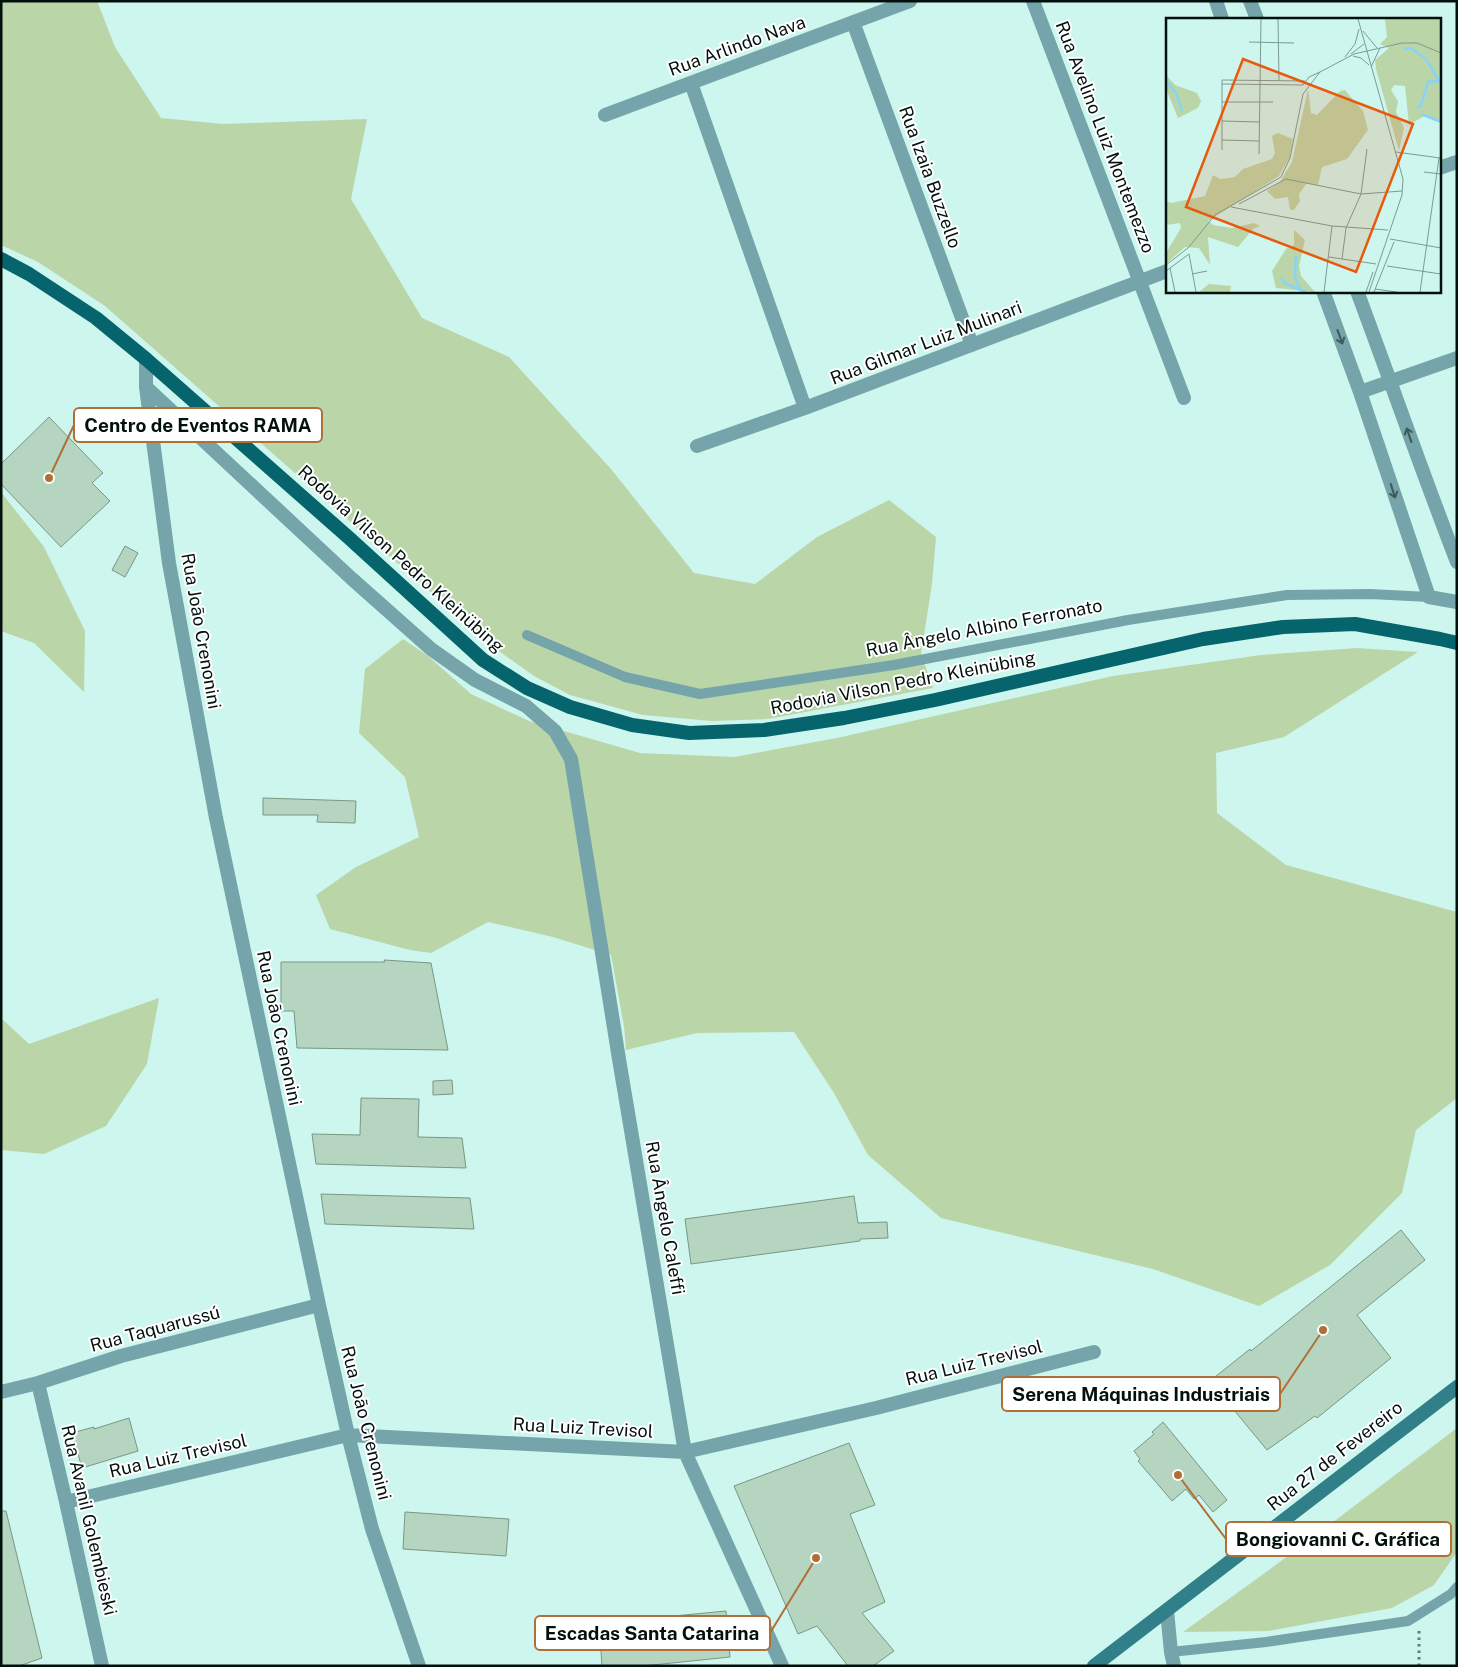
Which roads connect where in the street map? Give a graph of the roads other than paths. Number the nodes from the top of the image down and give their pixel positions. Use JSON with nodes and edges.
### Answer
{"nodes":[{"id":1,"x":910,"y":1,"type":"edge"},
{"id":2,"x":1033,"y":1,"type":"edge"},
{"id":3,"x":1216,"y":1,"type":"edge"},
{"id":4,"x":1250,"y":1,"type":"edge"},
{"id":5,"x":1222,"y":18,"type":"edge"},
{"id":6,"x":1257,"y":18,"type":"edge"},
{"id":7,"x":853,"y":22,"type":"junction"},
{"id":8,"x":691,"y":83,"type":"junction"},
{"id":9,"x":605,"y":114,"type":"dead end"},
{"id":10,"x":1457,"y":162,"type":"edge"},
{"id":11,"x":1440,"y":168,"type":"edge"},
{"id":12,"x":1,"y":259,"type":"edge"},
{"id":13,"x":1166,"y":272,"type":"edge"},
{"id":14,"x":1139,"y":282,"type":"junction"},
{"id":15,"x":1323,"y":292,"type":"edge"},
{"id":16,"x":1357,"y":292,"type":"edge"},
{"id":17,"x":972,"y":345,"type":"junction"},
{"id":18,"x":1457,"y":358,"type":"edge"},
{"id":19,"x":146,"y":359,"type":"junction"},
{"id":20,"x":1390,"y":381,"type":"junction"},
{"id":21,"x":146,"y":388,"type":"junction"},
{"id":22,"x":1360,"y":392,"type":"junction"},
{"id":23,"x":1184,"y":398,"type":"dead end"},
{"id":24,"x":805,"y":408,"type":"junction"},
{"id":25,"x":697,"y":446,"type":"dead end"},
{"id":26,"x":1457,"y":562,"type":"edge"},
{"id":27,"x":1429,"y":597,"type":"junction"},
{"id":28,"x":1457,"y":602,"type":"edge"},
{"id":29,"x":528,"y":635,"type":"dead end"},
{"id":30,"x":1457,"y":643,"type":"edge"},
{"id":31,"x":319,"y":1305,"type":"junction"},
{"id":32,"x":1094,"y":1352,"type":"dead end"},
{"id":33,"x":38,"y":1383,"type":"junction"},
{"id":34,"x":1457,"y":1387,"type":"edge"},
{"id":35,"x":1,"y":1392,"type":"edge"},
{"id":36,"x":348,"y":1435,"type":"junction"},
{"id":37,"x":685,"y":1452,"type":"junction"},
{"id":38,"x":66,"y":1502,"type":"junction"},
{"id":39,"x":1457,"y":1587,"type":"edge"},
{"id":40,"x":1167,"y":1611,"type":"junction"},
{"id":41,"x":1171,"y":1652,"type":"junction"},
{"id":42,"x":102,"y":1666,"type":"edge"},
{"id":43,"x":419,"y":1666,"type":"edge"},
{"id":44,"x":782,"y":1666,"type":"edge"},
{"id":45,"x":1094,"y":1666,"type":"edge"},
{"id":46,"x":1174,"y":1666,"type":"edge"}],
"edges":[{"from":1,"to":7,"type":"street","name":"Rua Arlindo Nava"},
{"from":2,"to":14,"type":"street","name":"Rua Avelino Luiz Montemezzo"},
{"from":3,"to":5,"type":"street"},
{"from":4,"to":6,"type":"street"},
{"from":7,"to":8,"type":"street","name":"Rua Arlindo Nava"},
{"from":7,"to":17,"type":"street","name":"Rua Izaia Buzzello"},
{"from":8,"to":9,"type":"street","name":"Rua Arlindo Nava"},
{"from":8,"to":24,"type":"street"},
{"from":10,"to":11,"type":"street"},
{"from":12,"to":19,"type":"main road","name":"Rodovia Vilson Pedro Kleinübing"},
{"from":13,"to":14,"type":"street","name":"Rua Gilmar Luiz Mulinari"},
{"from":14,"to":17,"type":"street","name":"Rua Gilmar Luiz Mulinari"},
{"from":14,"to":23,"type":"street","name":"Rua Avelino Luiz Montemezzo"},
{"from":15,"to":22,"type":"street","one_way":true},
{"from":16,"to":20,"type":"street"},
{"from":17,"to":24,"type":"street","name":"Rua Gilmar Luiz Mulinari"},
{"from":18,"to":20,"type":"street"},
{"from":19,"to":21,"type":"street","name":"Rua João Crenonini"},
{"from":19,"to":30,"type":"main road","name":"Rodovia Vilson Pedro Kleinübing"},
{"from":20,"to":22,"type":"street"},
{"from":26,"to":20,"type":"street","one_way":true},
{"from":21,"to":31,"type":"street","name":"Rua João Crenonini"},
{"from":21,"to":37,"type":"street","name":"Rua Ângelo Caleffi"},
{"from":22,"to":27,"type":"street","one_way":true},
{"from":24,"to":25,"type":"street","name":"Rua Gilmar Luiz Mulinari"},
{"from":27,"to":28,"type":"street","name":"Rua Ângelo Albino Ferronato"},
{"from":27,"to":29,"type":"lane","name":"Rua Ângelo Albino Ferronato"},
{"from":31,"to":33,"type":"street","name":"Rua Taquarussú"},
{"from":31,"to":36,"type":"street","name":"Rua João Crenonini"},
{"from":32,"to":37,"type":"street","name":"Rua Luiz Trevisol"},
{"from":33,"to":35,"type":"street","name":"Rua Taquarussú"},
{"from":33,"to":38,"type":"street","name":"Rua AvaniI Golembieski"},
{"from":34,"to":40,"type":"main road","name":"Rua 27 de Fevereiro"},
{"from":36,"to":37,"type":"street","name":"Rua Luiz Trevisol"},
{"from":36,"to":38,"type":"street","name":"Rua Luiz Trevisol"},
{"from":36,"to":43,"type":"street","name":"Rua João Crenonini"},
{"from":37,"to":44,"type":"street","name":"Rua Ângelo Caleffi"},
{"from":38,"to":42,"type":"street","name":"Rua AvaniI Golembieski"},
{"from":39,"to":41,"type":"lane"},
{"from":40,"to":41,"type":"street"},
{"from":40,"to":45,"type":"main road","name":"Rua 27 de Fevereiro"},
{"from":41,"to":46,"type":"street"}]}
